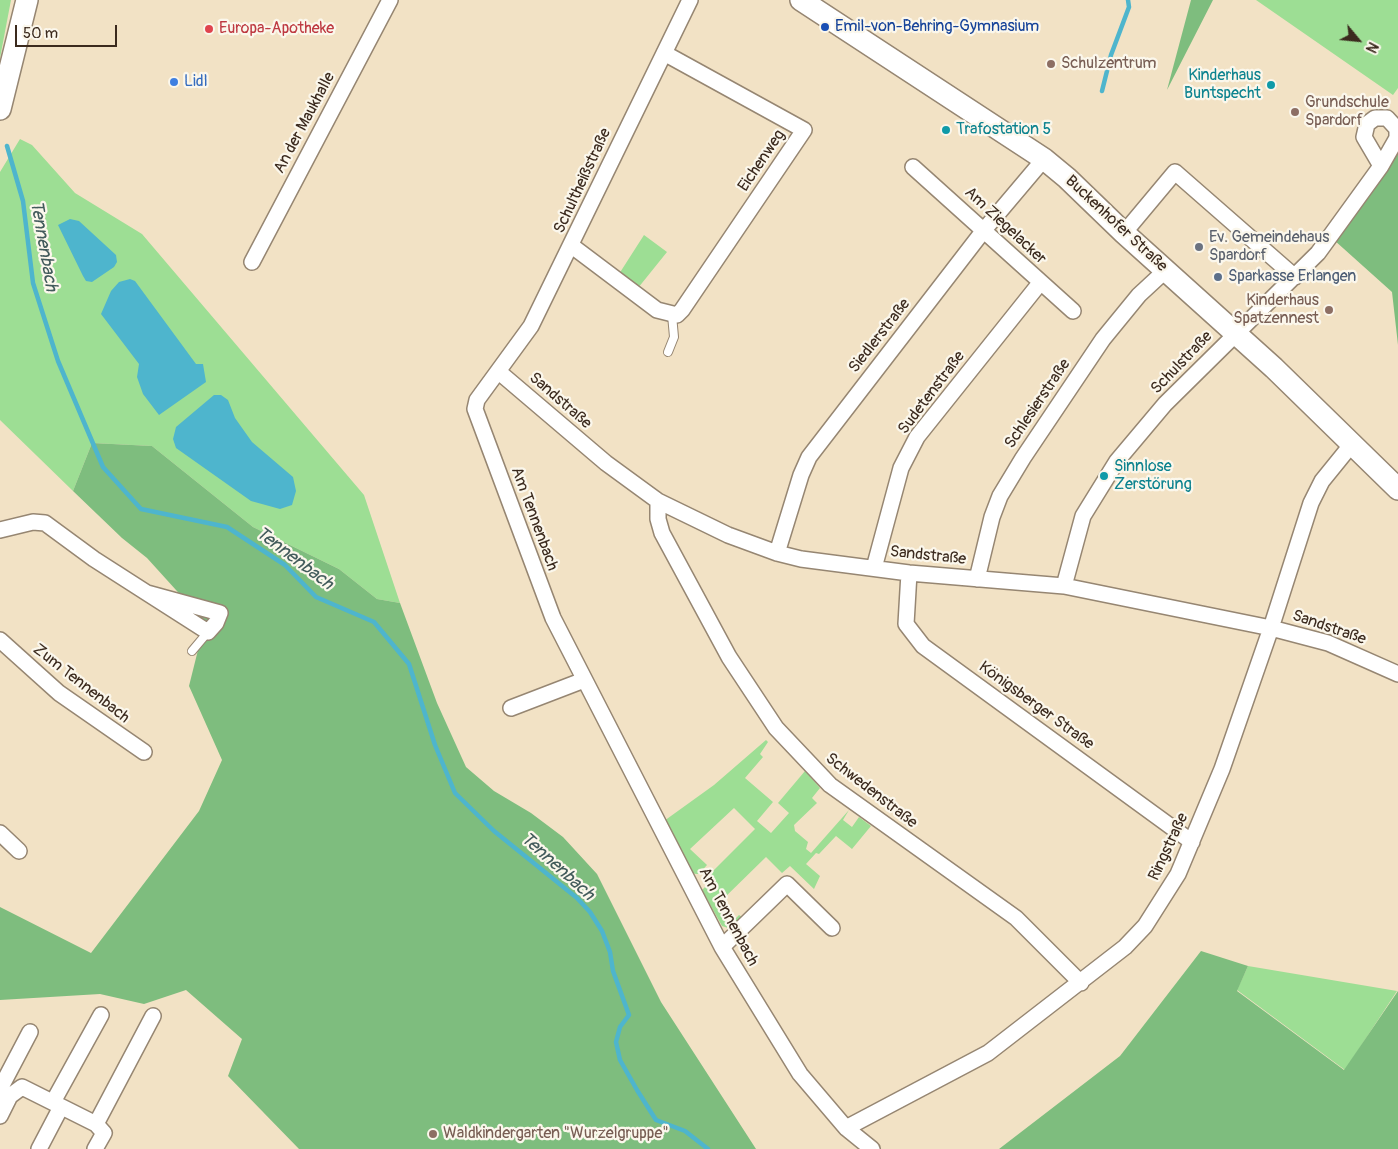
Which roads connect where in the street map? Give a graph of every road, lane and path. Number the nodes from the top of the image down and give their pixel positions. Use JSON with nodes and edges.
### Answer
{"nodes":[{"id":1,"x":26,"y":0,"type":"edge"},
{"id":2,"x":390,"y":0,"type":"edge"},
{"id":3,"x":690,"y":0,"type":"edge"},
{"id":4,"x":801,"y":0,"type":"edge"},
{"id":5,"x":664,"y":53,"type":"junction"},
{"id":6,"x":0,"y":109,"type":"edge"},
{"id":7,"x":1044,"y":159,"type":"junction"},
{"id":8,"x":913,"y":166,"type":"dead end"},
{"id":9,"x":1382,"y":166,"type":"dead end"},
{"id":10,"x":984,"y":230,"type":"junction"},
{"id":11,"x":1124,"y":233,"type":"junction"},
{"id":12,"x":572,"y":246,"type":"junction"},
{"id":13,"x":252,"y":262,"type":"dead end"},
{"id":14,"x":1166,"y":270,"type":"junction"},
{"id":15,"x":1295,"y":277,"type":"junction"},
{"id":16,"x":1040,"y":283,"type":"junction"},
{"id":17,"x":1073,"y":311,"type":"dead end"},
{"id":18,"x":672,"y":315,"type":"junction"},
{"id":19,"x":1235,"y":334,"type":"junction"},
{"id":20,"x":668,"y":352,"type":"dead end"},
{"id":21,"x":499,"y":372,"type":"junction"},
{"id":22,"x":1352,"y":444,"type":"junction"},
{"id":23,"x":1398,"y":489,"type":"edge"},
{"id":24,"x":658,"y":501,"type":"junction"},
{"id":25,"x":0,"y":530,"type":"edge"},
{"id":26,"x":777,"y":553,"type":"junction"},
{"id":27,"x":874,"y":568,"type":"junction"},
{"id":28,"x":909,"y":573,"type":"junction"},
{"id":29,"x":977,"y":579,"type":"junction"},
{"id":30,"x":1064,"y":586,"type":"junction"},
{"id":31,"x":147,"y":594,"type":"junction"},
{"id":32,"x":1271,"y":628,"type":"junction"},
{"id":33,"x":208,"y":632,"type":"junction"},
{"id":34,"x":0,"y":640,"type":"edge"},
{"id":35,"x":192,"y":651,"type":"dead end"},
{"id":36,"x":1398,"y":674,"type":"edge"},
{"id":37,"x":584,"y":680,"type":"junction"},
{"id":38,"x":510,"y":708,"type":"dead end"},
{"id":39,"x":144,"y":752,"type":"dead end"},
{"id":40,"x":0,"y":833,"type":"edge"},
{"id":41,"x":1192,"y":842,"type":"junction"},
{"id":42,"x":19,"y":851,"type":"dead end"},
{"id":43,"x":832,"y":928,"type":"dead end"},
{"id":44,"x":722,"y":947,"type":"junction"},
{"id":45,"x":1080,"y":982,"type":"junction"},
{"id":46,"x":101,"y":1015,"type":"dead end"},
{"id":47,"x":153,"y":1016,"type":"dead end"},
{"id":48,"x":30,"y":1032,"type":"dead end"},
{"id":49,"x":3,"y":1092,"type":"edge"},
{"id":50,"x":57,"y":1104,"type":"junction"},
{"id":51,"x":0,"y":1116,"type":"edge"},
{"id":52,"x":96,"y":1124,"type":"junction"},
{"id":53,"x":846,"y":1128,"type":"junction"},
{"id":54,"x":39,"y":1149,"type":"edge"},
{"id":55,"x":95,"y":1149,"type":"edge"},
{"id":56,"x":872,"y":1149,"type":"edge"}],
"edges":[{"from":1,"to":6,"type":"street"},
{"from":2,"to":13,"type":"street","name":"An der Maukhalle"},
{"from":3,"to":5,"type":"street","name":"Schultheißstraße"},
{"from":4,"to":7,"type":"street","name":"Buckenhofer Straße"},
{"from":5,"to":12,"type":"street","name":"Schultheißstraße"},
{"from":5,"to":18,"type":"street","name":"Eichenweg"},
{"from":7,"to":10,"type":"street","name":"Siedlerstraße"},
{"from":7,"to":11,"type":"street","name":"Buckenhofer Straße"},
{"from":8,"to":10,"type":"street","name":"Am Ziegelacker"},
{"from":9,"to":15,"type":"street","name":"Schulstraße"},
{"from":10,"to":16,"type":"street","name":"Am Ziegelacker"},
{"from":10,"to":26,"type":"street","name":"Siedlerstraße"},
{"from":11,"to":14,"type":"street","name":"Buckenhofer Straße"},
{"from":11,"to":15,"type":"street"},
{"from":12,"to":18,"type":"street"},
{"from":12,"to":21,"type":"street","name":"Schultheißstraße"},
{"from":14,"to":19,"type":"street","name":"Buckenhofer Straße"},
{"from":14,"to":29,"type":"street","name":"Schlesierstraße"},
{"from":15,"to":19,"type":"street","name":"Schulstraße"},
{"from":16,"to":17,"type":"street","name":"Am Ziegelacker"},
{"from":16,"to":27,"type":"street","name":"Sudetenstraße"},
{"from":18,"to":20,"type":"lane"},
{"from":19,"to":22,"type":"street","name":"Buckenhofer Straße"},
{"from":19,"to":30,"type":"street","name":"Schulstraße"},
{"from":21,"to":24,"type":"street","name":"Sandstraße"},
{"from":21,"to":37,"type":"street","name":"Am Tennenbach"},
{"from":22,"to":23,"type":"street","name":"Buckenhofer Straße"},
{"from":22,"to":32,"type":"street","name":"Ringstraße"},
{"from":24,"to":26,"type":"street","name":"Sandstraße"},
{"from":24,"to":45,"type":"street","name":"Schwedenstraße"},
{"from":25,"to":31,"type":"street"},
{"from":26,"to":27,"type":"street","name":"Sandstraße"},
{"from":27,"to":28,"type":"street","name":"Sandstraße"},
{"from":28,"to":29,"type":"street","name":"Sandstraße"},
{"from":28,"to":41,"type":"street","name":"Königsberger Straße"},
{"from":29,"to":30,"type":"street","name":"Sandstraße"},
{"from":30,"to":32,"type":"street","name":"Sandstraße"},
{"from":31,"to":33,"type":"street"},
{"from":31,"to":33,"type":"street"},
{"from":32,"to":36,"type":"street","name":"Sandstraße"},
{"from":32,"to":41,"type":"street","name":"Ringstraße"},
{"from":33,"to":35,"type":"lane"},
{"from":34,"to":39,"type":"street","name":"Zum Tennenbach"},
{"from":37,"to":38,"type":"street"},
{"from":37,"to":44,"type":"street","name":"Am Tennenbach"},
{"from":40,"to":42,"type":"street"},
{"from":41,"to":45,"type":"street","name":"Ringstraße"},
{"from":43,"to":44,"type":"street"},
{"from":44,"to":53,"type":"street","name":"Am Tennenbach"},
{"from":45,"to":53,"type":"street","name":"Ringstraße"},
{"from":46,"to":50,"type":"street"},
{"from":47,"to":52,"type":"street"},
{"from":48,"to":49,"type":"street"},
{"from":49,"to":50,"type":"street"},
{"from":49,"to":51,"type":"street"},
{"from":50,"to":52,"type":"street"},
{"from":50,"to":54,"type":"street"},
{"from":52,"to":55,"type":"street"},
{"from":53,"to":56,"type":"street","name":"Am Tennenbach"}]}
